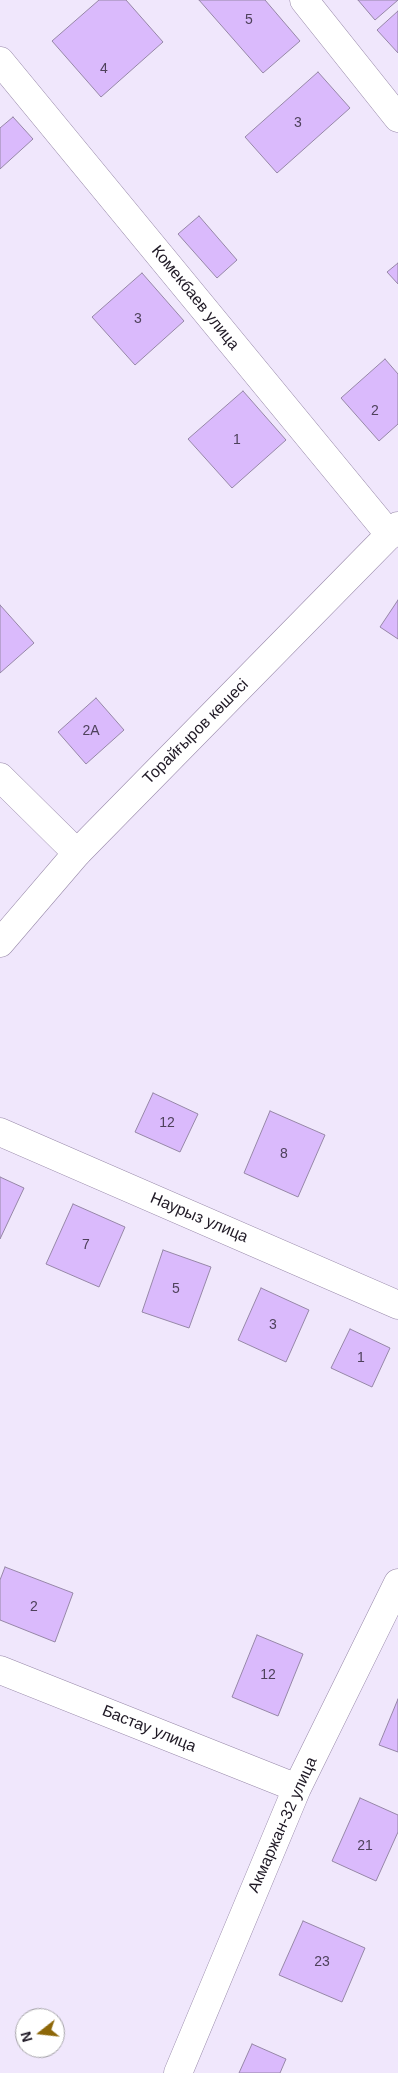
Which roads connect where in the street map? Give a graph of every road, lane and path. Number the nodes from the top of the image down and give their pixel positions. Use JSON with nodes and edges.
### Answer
{"nodes":[{"id":1,"x":304,"y":0,"type":"edge"},
{"id":2,"x":0,"y":61,"type":"edge"},
{"id":3,"x":398,"y":118,"type":"edge"},
{"id":4,"x":394,"y":531,"type":"edge"},
{"id":5,"x":0,"y":777,"type":"edge"},
{"id":6,"x":77,"y":853,"type":"junction"},
{"id":7,"x":0,"y":943,"type":"edge"},
{"id":8,"x":0,"y":1132,"type":"edge"},
{"id":9,"x":398,"y":1305,"type":"edge"},
{"id":10,"x":398,"y":1583,"type":"edge"},
{"id":11,"x":0,"y":1670,"type":"edge"},
{"id":12,"x":297,"y":1788,"type":"junction"},
{"id":13,"x":178,"y":2073,"type":"edge"}],
"edges":[{"from":1,"to":3,"type":"street"},
{"from":2,"to":4,"type":"street","name":"Комекбаев улица"},
{"from":4,"to":6,"type":"street","name":"Торайғыров көшесі"},
{"from":5,"to":6,"type":"street"},
{"from":6,"to":7,"type":"street","name":"Торайғыров көшесі"},
{"from":8,"to":9,"type":"street","name":"Наурыз улица"},
{"from":10,"to":12,"type":"street","name":"Акмаржан-32 улица"},
{"from":11,"to":12,"type":"street","name":"Бастау улица"},
{"from":12,"to":13,"type":"street","name":"Акмаржан-32 улица"}]}
